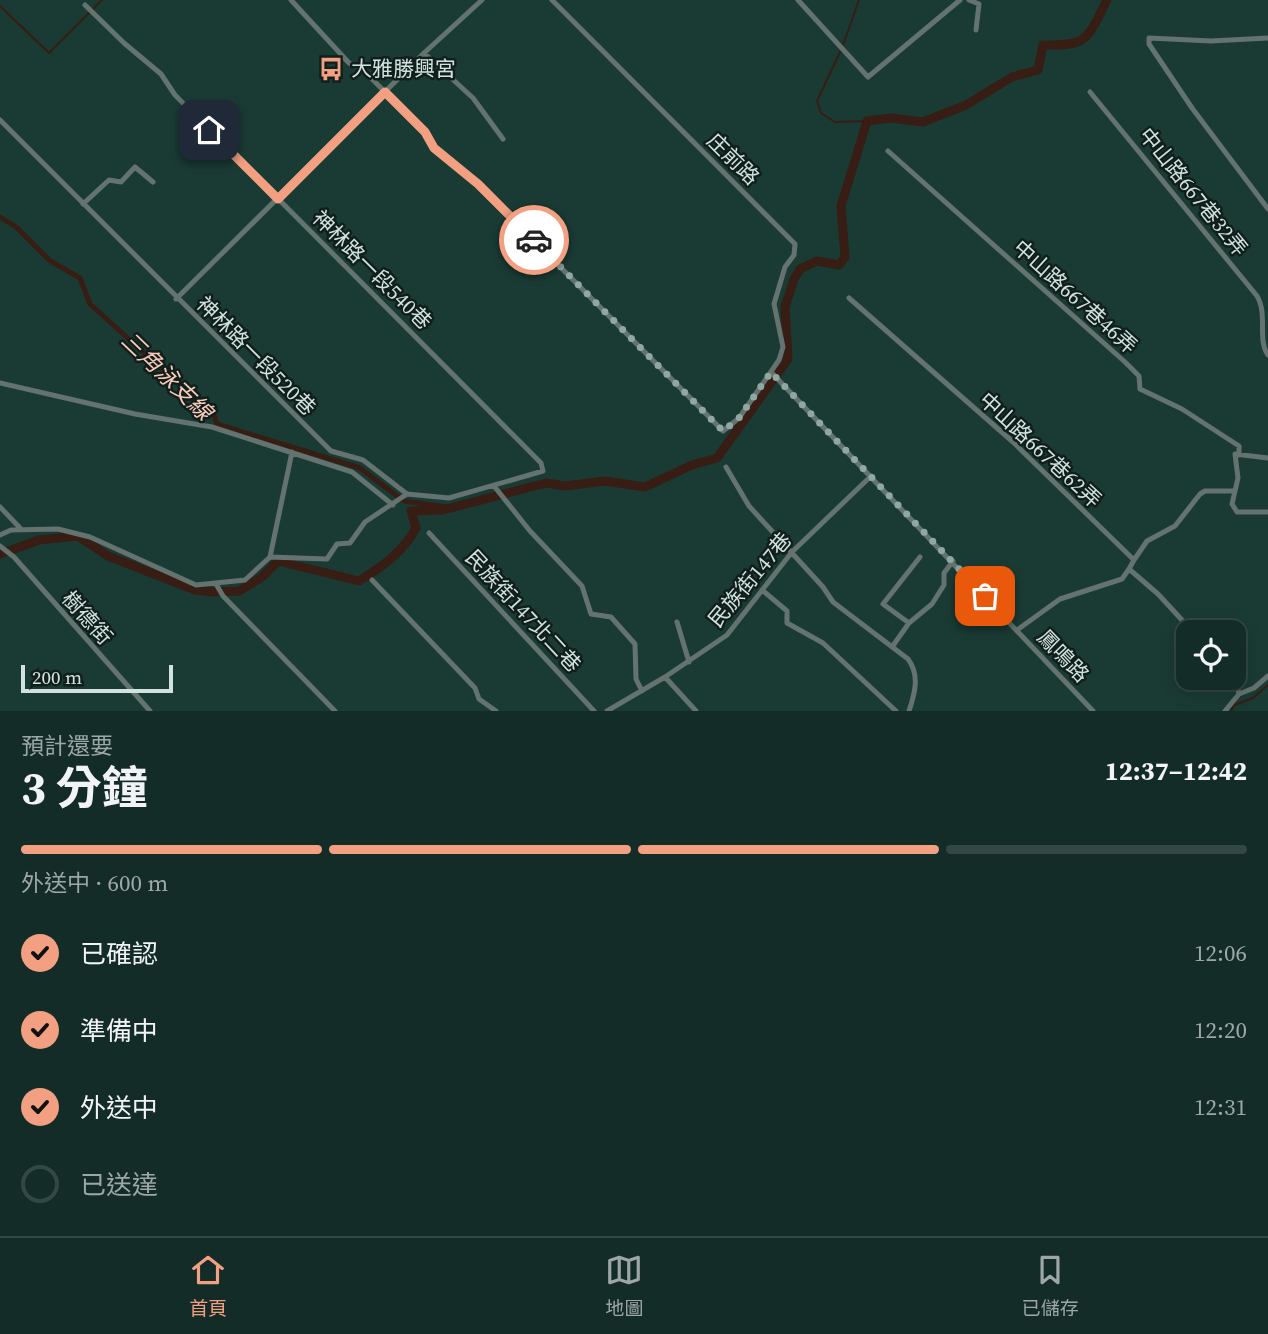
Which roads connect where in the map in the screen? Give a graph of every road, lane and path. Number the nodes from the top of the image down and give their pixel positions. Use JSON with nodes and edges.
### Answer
{"nodes":[{"id":1,"x":291,"y":0,"type":"edge"},
{"id":2,"x":482,"y":0,"type":"edge"},
{"id":3,"x":552,"y":0,"type":"edge"},
{"id":4,"x":798,"y":0,"type":"edge"},
{"id":5,"x":960,"y":0,"type":"edge"},
{"id":6,"x":969,"y":0,"type":"edge"},
{"id":7,"x":85,"y":5,"type":"dead end"},
{"id":8,"x":976,"y":30,"type":"dead end"},
{"id":9,"x":1268,"y":38,"type":"edge"},
{"id":10,"x":424,"y":53,"type":"junction"},
{"id":11,"x":385,"y":92,"type":"junction"},
{"id":12,"x":1090,"y":92,"type":"dead end"},
{"id":13,"x":0,"y":120,"type":"edge"},
{"id":14,"x":503,"y":139,"type":"dead end"},
{"id":15,"x":888,"y":151,"type":"dead end"},
{"id":16,"x":153,"y":182,"type":"dead end"},
{"id":17,"x":278,"y":199,"type":"junction"},
{"id":18,"x":83,"y":204,"type":"junction"},
{"id":19,"x":1268,"y":209,"type":"edge"},
{"id":20,"x":849,"y":298,"type":"dead end"},
{"id":21,"x":176,"y":299,"type":"junction"},
{"id":22,"x":1268,"y":355,"type":"edge"},
{"id":23,"x":771,"y":372,"type":"junction"},
{"id":24,"x":0,"y":383,"type":"edge"},
{"id":25,"x":292,"y":452,"type":"junction"},
{"id":26,"x":1237,"y":454,"type":"junction"},
{"id":27,"x":1268,"y":458,"type":"edge"},
{"id":28,"x":726,"y":467,"type":"dead end"},
{"id":29,"x":871,"y":476,"type":"junction"},
{"id":30,"x":494,"y":486,"type":"junction"},
{"id":31,"x":1233,"y":491,"type":"junction"},
{"id":32,"x":407,"y":494,"type":"junction"},
{"id":33,"x":393,"y":505,"type":"junction"},
{"id":34,"x":0,"y":507,"type":"edge"},
{"id":35,"x":1268,"y":512,"type":"edge"},
{"id":36,"x":21,"y":529,"type":"junction"},
{"id":37,"x":429,"y":533,"type":"dead end"},
{"id":38,"x":0,"y":535,"type":"edge"},
{"id":39,"x":0,"y":546,"type":"edge"},
{"id":40,"x":792,"y":552,"type":"junction"},
{"id":41,"x":270,"y":557,"type":"junction"},
{"id":42,"x":920,"y":557,"type":"dead end"},
{"id":43,"x":1134,"y":560,"type":"junction"},
{"id":44,"x":953,"y":561,"type":"junction"},
{"id":45,"x":1129,"y":569,"type":"junction"},
{"id":46,"x":372,"y":579,"type":"dead end"},
{"id":47,"x":216,"y":584,"type":"junction"},
{"id":48,"x":762,"y":590,"type":"junction"},
{"id":49,"x":1182,"y":620,"type":"edge"},
{"id":50,"x":677,"y":622,"type":"dead end"},
{"id":51,"x":909,"y":623,"type":"junction"},
{"id":52,"x":1017,"y":630,"type":"junction"},
{"id":53,"x":892,"y":647,"type":"junction"},
{"id":54,"x":689,"y":662,"type":"junction"},
{"id":55,"x":1268,"y":676,"type":"edge"},
{"id":56,"x":665,"y":677,"type":"junction"},
{"id":57,"x":1238,"y":690,"type":"edge"},
{"id":58,"x":642,"y":691,"type":"junction"},
{"id":59,"x":1239,"y":694,"type":"junction"},
{"id":60,"x":150,"y":711,"type":"edge"},
{"id":61,"x":335,"y":711,"type":"edge"},
{"id":62,"x":496,"y":711,"type":"edge"},
{"id":63,"x":594,"y":711,"type":"edge"},
{"id":64,"x":607,"y":711,"type":"edge"},
{"id":65,"x":696,"y":711,"type":"edge"},
{"id":66,"x":896,"y":711,"type":"edge"},
{"id":67,"x":909,"y":711,"type":"edge"},
{"id":68,"x":1093,"y":711,"type":"edge"},
{"id":69,"x":1225,"y":711,"type":"edge"}],
"edges":[{"from":1,"to":11,"type":"street"},
{"from":2,"to":10,"type":"street"},
{"from":3,"to":23,"type":"street","name":"庄前路"},
{"from":4,"to":5,"type":"street"},
{"from":6,"to":8,"type":"street"},
{"from":7,"to":17,"type":"street","name":"神林路一段540巷"},
{"from":9,"to":19,"type":"street"},
{"from":10,"to":11,"type":"street"},
{"from":10,"to":14,"type":"street"},
{"from":11,"to":17,"type":"street"},
{"from":11,"to":23,"type":"street"},
{"from":12,"to":22,"type":"street","name":"中山路667巷32弄"},
{"from":13,"to":18,"type":"street","name":"神林路一段520巷"},
{"from":15,"to":26,"type":"street","name":"中山路667巷46弄"},
{"from":16,"to":18,"type":"street"},
{"from":17,"to":21,"type":"street"},
{"from":17,"to":30,"type":"street","name":"神林路一段540巷"},
{"from":18,"to":21,"type":"street","name":"神林路一段520巷"},
{"from":20,"to":43,"type":"street","name":"中山路667巷62弄"},
{"from":21,"to":32,"type":"street","name":"神林路一段520巷"},
{"from":23,"to":29,"type":"street","name":"鳳鳴路"},
{"from":24,"to":25,"type":"street"},
{"from":25,"to":33,"type":"street"},
{"from":25,"to":41,"type":"street"},
{"from":26,"to":27,"type":"street"},
{"from":26,"to":31,"type":"street"},
{"from":28,"to":40,"type":"street"},
{"from":29,"to":40,"type":"street","name":"民族街147巷"},
{"from":29,"to":44,"type":"street","name":"鳳鳴路"},
{"from":30,"to":32,"type":"street"},
{"from":30,"to":58,"type":"street"},
{"from":31,"to":35,"type":"street"},
{"from":31,"to":43,"type":"street"},
{"from":32,"to":33,"type":"street"},
{"from":33,"to":41,"type":"street"},
{"from":34,"to":36,"type":"street"},
{"from":36,"to":38,"type":"street"},
{"from":36,"to":47,"type":"street"},
{"from":37,"to":63,"type":"street","name":"民族街147北二巷"},
{"from":39,"to":60,"type":"street","name":"樹德街"},
{"from":40,"to":48,"type":"street","name":"民族街147巷"},
{"from":40,"to":53,"type":"street"},
{"from":41,"to":47,"type":"street"},
{"from":42,"to":51,"type":"street"},
{"from":43,"to":45,"type":"street"},
{"from":44,"to":51,"type":"street"},
{"from":44,"to":52,"type":"street","name":"鳳鳴路"},
{"from":45,"to":49,"type":"street"},
{"from":45,"to":52,"type":"street"},
{"from":46,"to":62,"type":"street"},
{"from":47,"to":61,"type":"street"},
{"from":48,"to":54,"type":"street","name":"民族街147巷"},
{"from":48,"to":66,"type":"street"},
{"from":50,"to":54,"type":"street"},
{"from":51,"to":53,"type":"street"},
{"from":52,"to":68,"type":"street","name":"鳳鳴路"},
{"from":53,"to":67,"type":"street"},
{"from":54,"to":56,"type":"street","name":"民族街147巷"},
{"from":55,"to":59,"type":"street"},
{"from":56,"to":58,"type":"street","name":"民族街147巷"},
{"from":56,"to":65,"type":"street"},
{"from":57,"to":59,"type":"street"},
{"from":58,"to":64,"type":"street","name":"民族街147巷"},
{"from":59,"to":69,"type":"street"}]}
